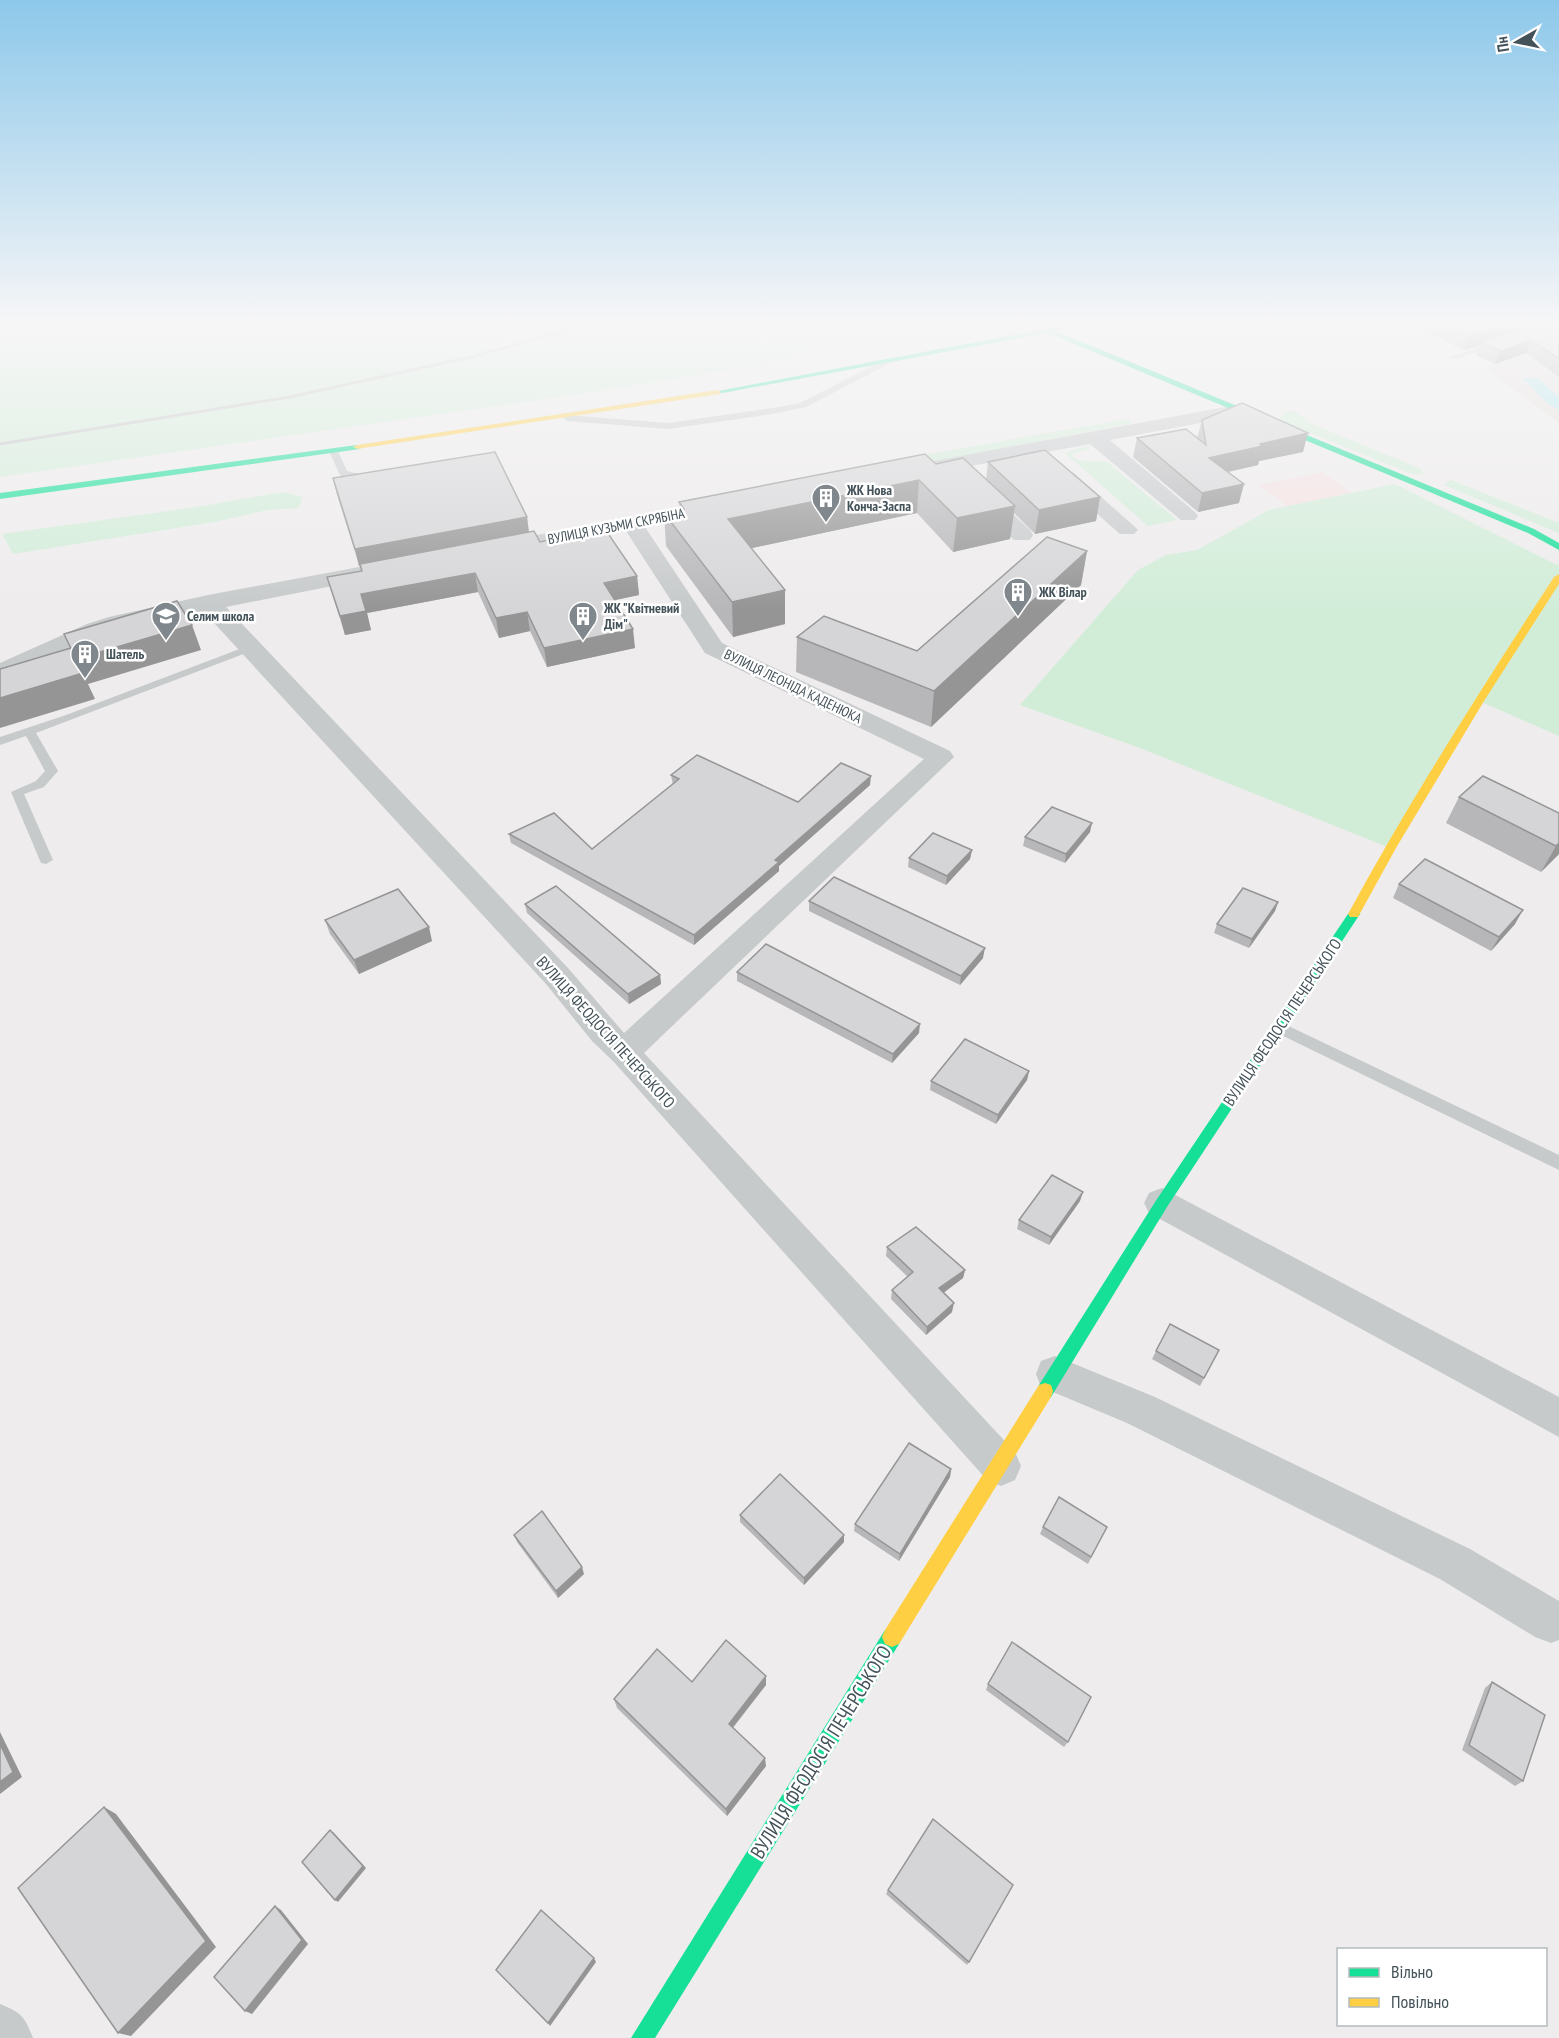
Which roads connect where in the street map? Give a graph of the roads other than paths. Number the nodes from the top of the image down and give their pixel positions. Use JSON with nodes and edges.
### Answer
{"nodes":[{"id":1,"x":449,"y":421,"type":"edge"},
{"id":2,"x":534,"y":421,"type":"edge"},
{"id":3,"x":603,"y":421,"type":"edge"},
{"id":4,"x":663,"y":421,"type":"edge"},
{"id":5,"x":752,"y":421,"type":"edge"},
{"id":6,"x":1178,"y":421,"type":"edge"},
{"id":7,"x":1268,"y":421,"type":"edge"},
{"id":8,"x":648,"y":424,"type":"junction"},
{"id":9,"x":1093,"y":436,"type":"junction"},
{"id":10,"x":1034,"y":447,"type":"junction"},
{"id":11,"x":334,"y":451,"type":"junction"},
{"id":12,"x":947,"y":464,"type":"junction"},
{"id":13,"x":901,"y":473,"type":"edge"},
{"id":14,"x":379,"y":475,"type":"edge"},
{"id":15,"x":0,"y":484,"type":"edge"},
{"id":16,"x":0,"y":496,"type":"edge"},
{"id":17,"x":726,"y":506,"type":"edge"},
{"id":18,"x":1188,"y":516,"type":"dead end"},
{"id":19,"x":632,"y":524,"type":"junction"},
{"id":20,"x":1127,"y":530,"type":"dead end"},
{"id":21,"x":1022,"y":535,"type":"edge"},
{"id":22,"x":1559,"y":547,"type":"edge"},
{"id":23,"x":479,"y":552,"type":"edge"},
{"id":24,"x":385,"y":569,"type":"edge"},
{"id":25,"x":1559,"y":577,"type":"edge"},
{"id":26,"x":208,"y":602,"type":"junction"},
{"id":27,"x":250,"y":648,"type":"junction"},
{"id":28,"x":0,"y":672,"type":"edge"},
{"id":29,"x":30,"y":733,"type":"junction"},
{"id":30,"x":0,"y":741,"type":"edge"},
{"id":31,"x":46,"y":860,"type":"dead end"},
{"id":32,"x":1278,"y":1027,"type":"junction"},
{"id":33,"x":624,"y":1052,"type":"junction"},
{"id":34,"x":1559,"y":1163,"type":"edge"},
{"id":35,"x":1162,"y":1203,"type":"junction"},
{"id":36,"x":1055,"y":1374,"type":"junction"},
{"id":37,"x":1559,"y":1418,"type":"edge"},
{"id":38,"x":1001,"y":1466,"type":"junction"},
{"id":39,"x":1551,"y":1621,"type":"dead end"},
{"id":40,"x":0,"y":2030,"type":"edge"},
{"id":41,"x":7,"y":2038,"type":"edge"},
{"id":42,"x":642,"y":2038,"type":"edge"}],
"edges":[{"from":1,"to":15,"type":"main road"},
{"from":2,"to":11,"type":"main road"},
{"from":3,"to":8,"type":"lane"},
{"from":4,"to":8,"type":"lane"},
{"from":5,"to":8,"type":"lane"},
{"from":6,"to":9,"type":"street"},
{"from":7,"to":22,"type":"main road"},
{"from":9,"to":10,"type":"street"},
{"from":9,"to":18,"type":"street"},
{"from":10,"to":12,"type":"street"},
{"from":10,"to":20,"type":"street"},
{"from":11,"to":14,"type":"lane"},
{"from":11,"to":16,"type":"main road"},
{"from":12,"to":13,"type":"street"},
{"from":12,"to":21,"type":"street"},
{"from":17,"to":19,"type":"street","name":"ВУЛИЦЯ КУЗЬМИ СКРЯБІНА"},
{"from":19,"to":23,"type":"street","name":"ВУЛИЦЯ КУЗЬМИ СКРЯБІНА"},
{"from":19,"to":33,"type":"street","name":"ВУЛИЦЯ ЛЕОНІДА КАДЕНЮКА"},
{"from":24,"to":26,"type":"street"},
{"from":25,"to":32,"type":"main road","name":"ВУЛИЦЯ ФЕОДОСІЯ ПЕЧЕРСЬКОГО"},
{"from":26,"to":27,"type":"street","name":"ВУЛИЦЯ ФЕОДОСІЯ ПЕЧЕРСЬКОГО"},
{"from":26,"to":28,"type":"street"},
{"from":27,"to":29,"type":"lane"},
{"from":27,"to":33,"type":"street","name":"ВУЛИЦЯ ФЕОДОСІЯ ПЕЧЕРСЬКОГО"},
{"from":29,"to":30,"type":"lane"},
{"from":29,"to":31,"type":"lane"},
{"from":32,"to":34,"type":"lane"},
{"from":32,"to":35,"type":"main road","name":"ВУЛИЦЯ ФЕОДОСІЯ ПЕЧЕРСЬКОГО"},
{"from":33,"to":38,"type":"street","name":"ВУЛИЦЯ ФЕОДОСІЯ ПЕЧЕРСЬКОГО"},
{"from":35,"to":36,"type":"main road","name":"ВУЛИЦЯ ФЕОДОСІЯ ПЕЧЕРСЬКОГО"},
{"from":35,"to":37,"type":"street"},
{"from":36,"to":38,"type":"main road","name":"ВУЛИЦЯ ФЕОДОСІЯ ПЕЧЕРСЬКОГО"},
{"from":36,"to":39,"type":"street"},
{"from":38,"to":42,"type":"main road","name":"ВУЛИЦЯ ФЕОДОСІЯ ПЕЧЕРСЬКОГО"},
{"from":40,"to":41,"type":"street"}]}
